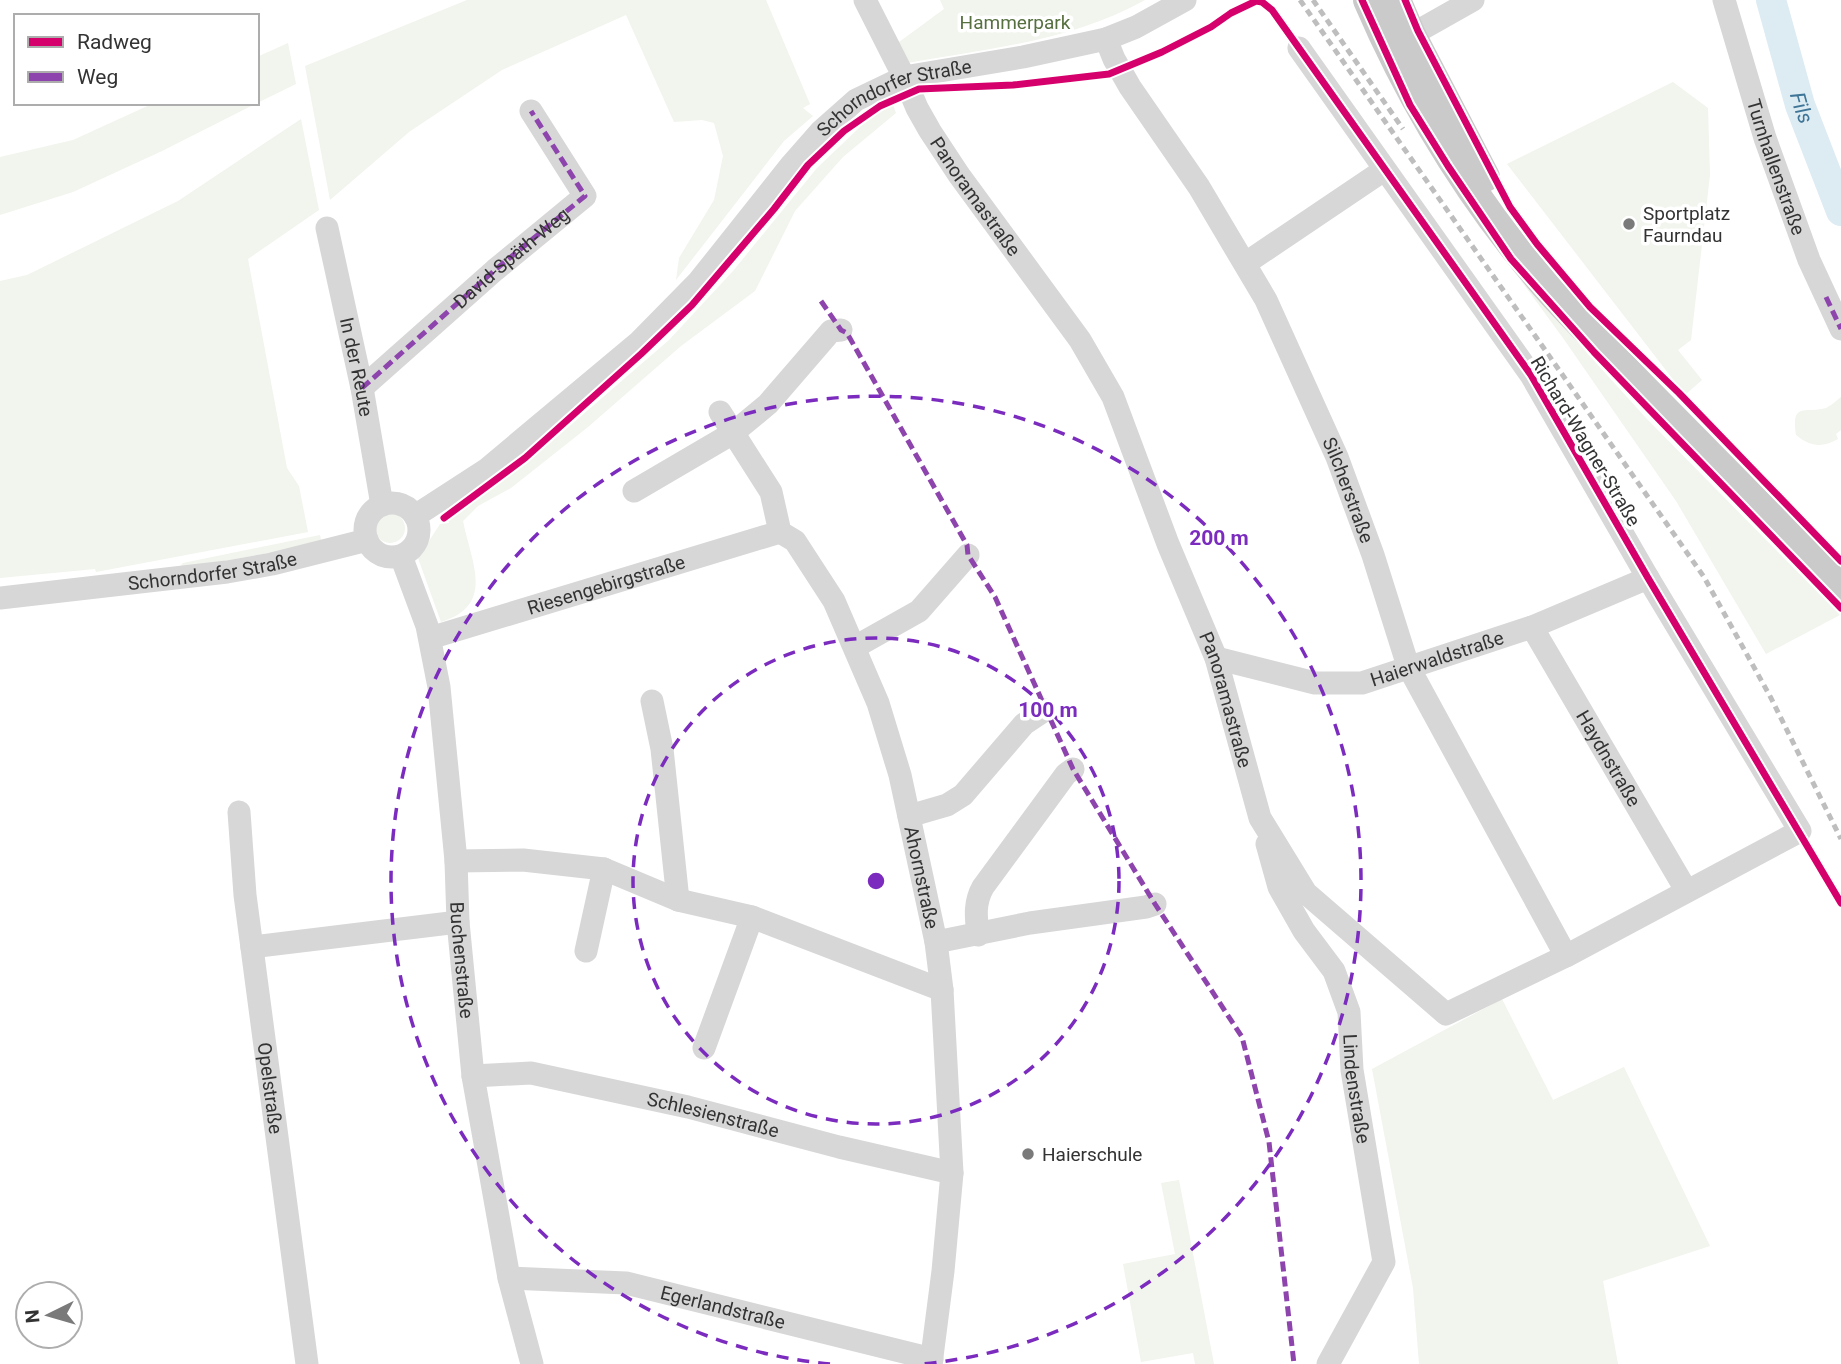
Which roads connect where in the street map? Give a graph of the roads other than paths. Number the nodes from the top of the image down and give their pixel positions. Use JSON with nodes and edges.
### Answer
{"nodes":[{"id":1,"x":865,"y":0,"type":"edge"},
{"id":2,"x":1185,"y":0,"type":"edge"},
{"id":3,"x":1368,"y":0,"type":"edge"},
{"id":4,"x":1396,"y":0,"type":"edge"},
{"id":5,"x":1474,"y":0,"type":"edge"},
{"id":6,"x":1724,"y":0,"type":"edge"},
{"id":7,"x":1419,"y":30,"type":"junction"},
{"id":8,"x":1299,"y":48,"type":"dead end"},
{"id":9,"x":1115,"y":59,"type":"junction"},
{"id":10,"x":904,"y":77,"type":"junction"},
{"id":11,"x":531,"y":111,"type":"dead end"},
{"id":12,"x":1384,"y":170,"type":"junction"},
{"id":13,"x":327,"y":228,"type":"dead end"},
{"id":14,"x":1514,"y":245,"type":"junction"},
{"id":15,"x":1246,"y":263,"type":"junction"},
{"id":16,"x":1841,"y":329,"type":"edge"},
{"id":17,"x":841,"y":330,"type":"dead end"},
{"id":18,"x":362,"y":388,"type":"junction"},
{"id":19,"x":720,"y":412,"type":"dead end"},
{"id":20,"x":733,"y":433,"type":"junction"},
{"id":21,"x":634,"y":491,"type":"dead end"},
{"id":22,"x":382,"y":505,"type":"junction"},
{"id":23,"x":415,"y":516,"type":"junction"},
{"id":24,"x":780,"y":532,"type":"junction"},
{"id":25,"x":367,"y":540,"type":"junction"},
{"id":26,"x":401,"y":555,"type":"junction"},
{"id":27,"x":968,"y":555,"type":"dead end"},
{"id":28,"x":1648,"y":578,"type":"junction"},
{"id":29,"x":1841,"y":589,"type":"edge"},
{"id":30,"x":0,"y":598,"type":"edge"},
{"id":31,"x":1532,"y":627,"type":"junction"},
{"id":32,"x":430,"y":638,"type":"junction"},
{"id":33,"x":855,"y":647,"type":"junction"},
{"id":34,"x":1216,"y":658,"type":"junction"},
{"id":35,"x":1408,"y":666,"type":"junction"},
{"id":36,"x":652,"y":701,"type":"dead end"},
{"id":37,"x":1045,"y":710,"type":"dead end"},
{"id":38,"x":1073,"y":769,"type":"dead end"},
{"id":39,"x":239,"y":812,"type":"dead end"},
{"id":40,"x":909,"y":816,"type":"junction"},
{"id":41,"x":1260,"y":818,"type":"junction"},
{"id":42,"x":1800,"y":831,"type":"joint"},
{"id":43,"x":456,"y":861,"type":"junction"},
{"id":44,"x":604,"y":869,"type":"junction"},
{"id":45,"x":1686,"y":890,"type":"junction"},
{"id":46,"x":678,"y":900,"type":"junction"},
{"id":47,"x":1155,"y":904,"type":"dead end"},
{"id":48,"x":752,"y":917,"type":"junction"},
{"id":49,"x":458,"y":922,"type":"junction"},
{"id":50,"x":978,"y":935,"type":"junction"},
{"id":51,"x":936,"y":942,"type":"junction"},
{"id":52,"x":252,"y":947,"type":"junction"},
{"id":53,"x":586,"y":951,"type":"dead end"},
{"id":54,"x":1566,"y":956,"type":"junction"},
{"id":55,"x":942,"y":990,"type":"junction"},
{"id":56,"x":704,"y":1048,"type":"dead end"},
{"id":57,"x":473,"y":1076,"type":"junction"},
{"id":58,"x":952,"y":1173,"type":"junction"},
{"id":59,"x":509,"y":1278,"type":"junction"},
{"id":60,"x":932,"y":1361,"type":"edge"},
{"id":61,"x":307,"y":1364,"type":"edge"},
{"id":62,"x":532,"y":1364,"type":"edge"},
{"id":63,"x":1328,"y":1364,"type":"edge"}],
"edges":[{"from":1,"to":10,"type":"street","name":"Panoramastraße"},
{"from":2,"to":9,"type":"street","name":"Schorndorfer Straße"},
{"from":3,"to":14,"type":"main road"},
{"from":4,"to":7,"type":"main road"},
{"from":5,"to":7,"type":"street"},
{"from":6,"to":16,"type":"street","name":"Turnhallenstraße"},
{"from":7,"to":14,"type":"main road"},
{"from":8,"to":12,"type":"street","name":"Richard-Wagner-Straße"},
{"from":9,"to":10,"type":"street","name":"Schorndorfer Straße"},
{"from":9,"to":15,"type":"street","name":"Silcherstraße"},
{"from":10,"to":23,"type":"street","name":"Schorndorfer Straße"},
{"from":10,"to":34,"type":"street","name":"Panoramastraße"},
{"from":11,"to":18,"type":"street","name":"David-Späth-Weg"},
{"from":12,"to":15,"type":"street"},
{"from":12,"to":28,"type":"street","name":"Richard-Wagner-Straße"},
{"from":13,"to":18,"type":"street","name":"In der Reute"},
{"from":14,"to":29,"type":"main road"},
{"from":15,"to":35,"type":"street","name":"Silcherstraße"},
{"from":17,"to":20,"type":"street"},
{"from":18,"to":22,"type":"street","name":"In der Reute"},
{"from":19,"to":20,"type":"street"},
{"from":20,"to":21,"type":"street"},
{"from":20,"to":24,"type":"street"},
{"from":22,"to":23,"type":"street"},
{"from":22,"to":25,"type":"street"},
{"from":23,"to":26,"type":"street"},
{"from":24,"to":32,"type":"street","name":"Riesengebirgstraße"},
{"from":24,"to":33,"type":"street","name":"Ahornstraße"},
{"from":25,"to":26,"type":"street"},
{"from":25,"to":30,"type":"street","name":"Schorndorfer Straße"},
{"from":26,"to":32,"type":"street","name":"Buchenstraße"},
{"from":27,"to":33,"type":"street"},
{"from":28,"to":31,"type":"street","name":"Haierwaldstraße"},
{"from":28,"to":42,"type":"street","name":"Richard-Wagner-Straße"},
{"from":31,"to":35,"type":"street","name":"Haierwaldstraße"},
{"from":31,"to":45,"type":"street","name":"Haydnstraße"},
{"from":32,"to":43,"type":"street","name":"Buchenstraße"},
{"from":33,"to":40,"type":"street","name":"Ahornstraße"},
{"from":34,"to":35,"type":"street","name":"Haierwaldstraße"},
{"from":34,"to":41,"type":"street","name":"Panoramastraße"},
{"from":35,"to":54,"type":"street","name":"Silcherstraße"},
{"from":36,"to":46,"type":"street"},
{"from":37,"to":40,"type":"street"},
{"from":38,"to":50,"type":"street"},
{"from":39,"to":52,"type":"street","name":"Opelstraße"},
{"from":40,"to":51,"type":"street","name":"Ahornstraße"},
{"from":41,"to":54,"type":"street","name":"Panoramastraße"},
{"from":41,"to":63,"type":"street","name":"Lindenstraße"},
{"from":42,"to":45,"type":"street","name":"Panoramastraße"},
{"from":43,"to":44,"type":"street"},
{"from":43,"to":49,"type":"street","name":"Buchenstraße"},
{"from":44,"to":46,"type":"street"},
{"from":44,"to":53,"type":"street"},
{"from":45,"to":54,"type":"street","name":"Panoramastraße"},
{"from":46,"to":48,"type":"street"},
{"from":47,"to":50,"type":"street"},
{"from":48,"to":55,"type":"street"},
{"from":48,"to":56,"type":"street"},
{"from":49,"to":52,"type":"street"},
{"from":49,"to":57,"type":"street","name":"Buchenstraße"},
{"from":50,"to":51,"type":"street"},
{"from":51,"to":55,"type":"street","name":"Ahornstraße"},
{"from":52,"to":61,"type":"street","name":"Opelstraße"},
{"from":55,"to":58,"type":"street","name":"Ahornstraße"},
{"from":57,"to":58,"type":"street","name":"Schlesienstraße"},
{"from":57,"to":59,"type":"street","name":"Buchenstraße"},
{"from":58,"to":60,"type":"street","name":"Ahornstraße"},
{"from":59,"to":60,"type":"street","name":"Egerlandstraße"},
{"from":59,"to":62,"type":"street","name":"Buchenstraße"}]}
